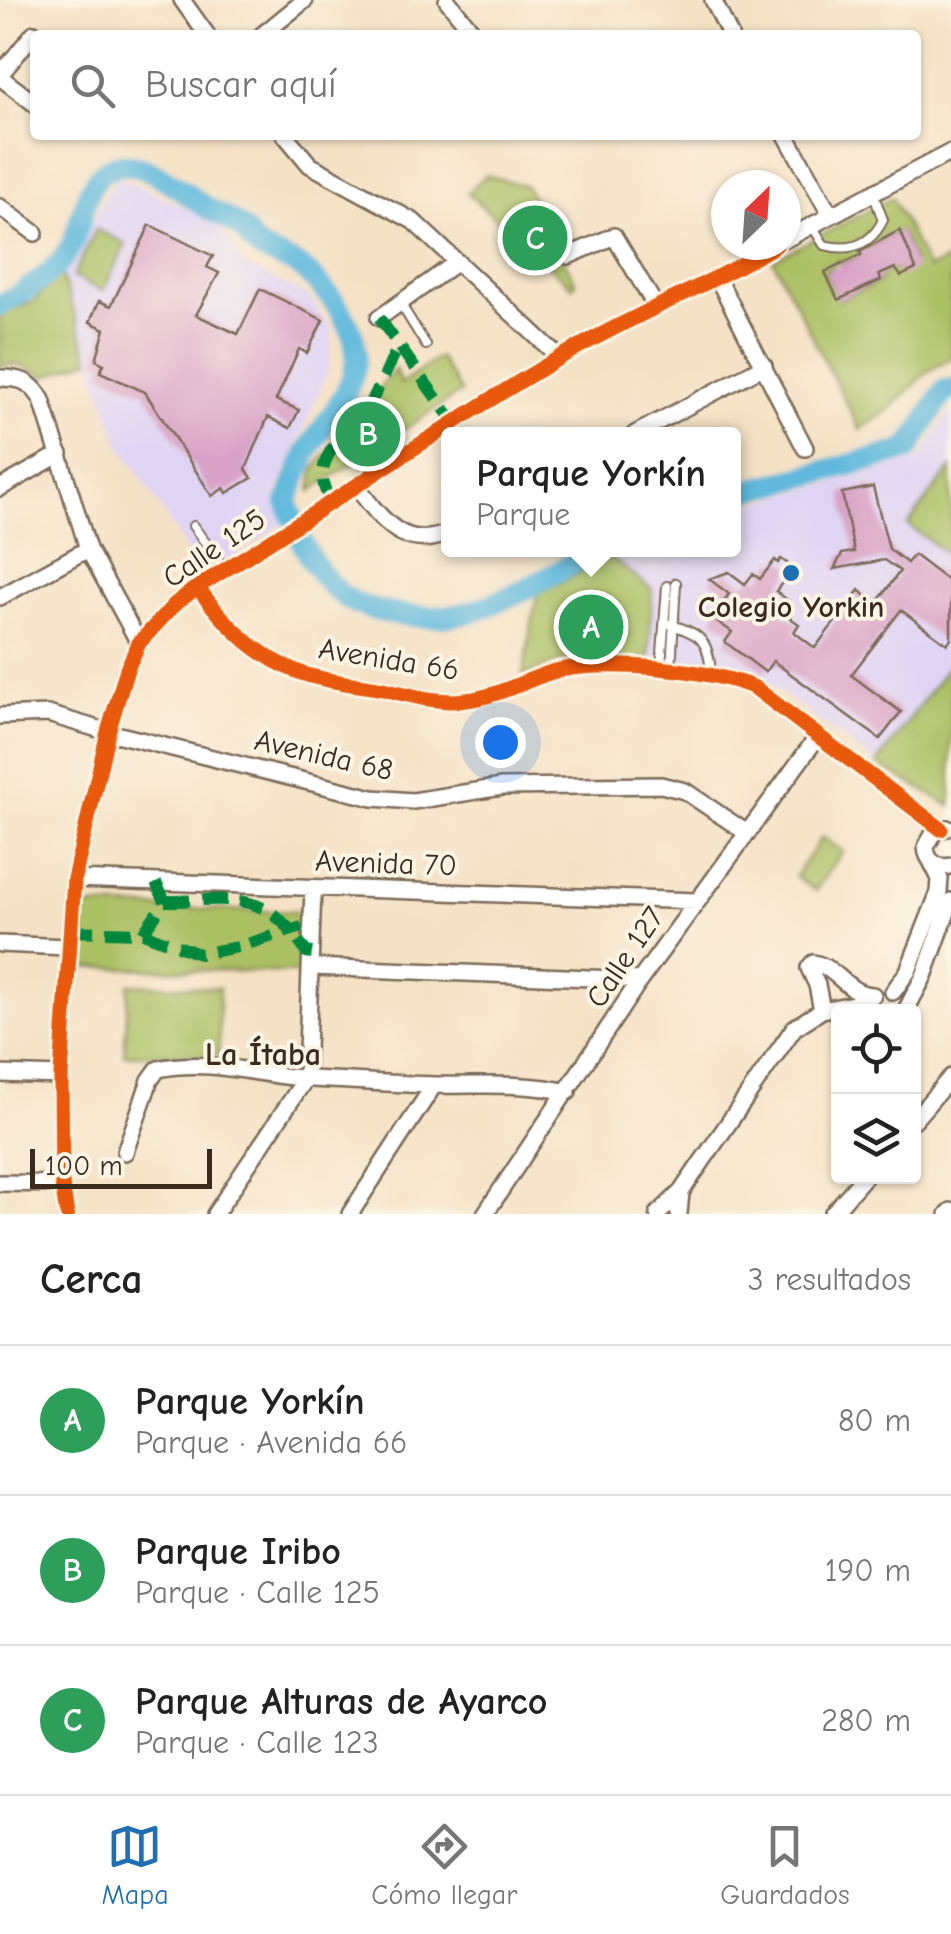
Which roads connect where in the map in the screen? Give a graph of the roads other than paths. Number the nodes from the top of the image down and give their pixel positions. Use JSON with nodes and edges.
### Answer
{"nodes":[{"id":1,"x":182,"y":0,"type":"edge"},
{"id":2,"x":306,"y":0,"type":"edge"},
{"id":3,"x":447,"y":0,"type":"edge"},
{"id":4,"x":713,"y":0,"type":"edge"},
{"id":5,"x":203,"y":30,"type":"edge"},
{"id":6,"x":268,"y":30,"type":"edge"},
{"id":7,"x":470,"y":30,"type":"edge"},
{"id":8,"x":724,"y":30,"type":"edge"},
{"id":9,"x":30,"y":38,"type":"edge"},
{"id":10,"x":0,"y":76,"type":"edge"},
{"id":11,"x":30,"y":100,"type":"edge"},
{"id":12,"x":289,"y":140,"type":"edge"},
{"id":13,"x":789,"y":140,"type":"edge"},
{"id":14,"x":951,"y":152,"type":"edge"},
{"id":15,"x":873,"y":192,"type":"junction"},
{"id":16,"x":0,"y":207,"type":"edge"},
{"id":17,"x":830,"y":214,"type":"junction"},
{"id":18,"x":811,"y":224,"type":"junction"},
{"id":19,"x":801,"y":230,"type":"edge"},
{"id":20,"x":35,"y":233,"type":"dead end"},
{"id":21,"x":568,"y":256,"type":"dead end"},
{"id":22,"x":750,"y":260,"type":"edge"},
{"id":23,"x":457,"y":262,"type":"junction"},
{"id":24,"x":718,"y":279,"type":"junction"},
{"id":25,"x":400,"y":302,"type":"junction"},
{"id":26,"x":655,"y":305,"type":"junction"},
{"id":27,"x":379,"y":318,"type":"dead end"},
{"id":28,"x":414,"y":326,"type":"junction"},
{"id":29,"x":428,"y":328,"type":"dead end"},
{"id":30,"x":426,"y":345,"type":"dead end"},
{"id":31,"x":560,"y":358,"type":"junction"},
{"id":32,"x":764,"y":366,"type":"junction"},
{"id":33,"x":0,"y":378,"type":"edge"},
{"id":34,"x":451,"y":427,"type":"edge"},
{"id":35,"x":648,"y":427,"type":"edge"},
{"id":36,"x":441,"y":433,"type":"edge"},
{"id":37,"x":805,"y":448,"type":"dead end"},
{"id":38,"x":60,"y":454,"type":"junction"},
{"id":39,"x":356,"y":487,"type":"junction"},
{"id":40,"x":0,"y":488,"type":"edge"},
{"id":41,"x":193,"y":526,"type":"dead end"},
{"id":42,"x":441,"y":535,"type":"edge"},
{"id":43,"x":88,"y":549,"type":"junction"},
{"id":44,"x":226,"y":570,"type":"junction"},
{"id":45,"x":671,"y":585,"type":"dead end"},
{"id":46,"x":197,"y":587,"type":"junction"},
{"id":47,"x":0,"y":597,"type":"edge"},
{"id":48,"x":669,"y":624,"type":"junction"},
{"id":49,"x":139,"y":643,"type":"junction"},
{"id":50,"x":666,"y":669,"type":"junction"},
{"id":51,"x":711,"y":674,"type":"junction"},
{"id":52,"x":0,"y":716,"type":"edge"},
{"id":53,"x":108,"y":732,"type":"junction"},
{"id":54,"x":818,"y":736,"type":"junction"},
{"id":55,"x":914,"y":811,"type":"junction"},
{"id":56,"x":946,"y":829,"type":"edge"},
{"id":57,"x":747,"y":833,"type":"junction"},
{"id":58,"x":927,"y":841,"type":"junction"},
{"id":59,"x":931,"y":861,"type":"junction"},
{"id":60,"x":951,"y":866,"type":"edge"},
{"id":61,"x":74,"y":879,"type":"junction"},
{"id":62,"x":313,"y":889,"type":"junction"},
{"id":63,"x":696,"y":901,"type":"junction"},
{"id":64,"x":951,"y":901,"type":"edge"},
{"id":65,"x":0,"y":944,"type":"edge"},
{"id":66,"x":68,"y":947,"type":"junction"},
{"id":67,"x":312,"y":966,"type":"junction"},
{"id":68,"x":640,"y":980,"type":"junction"},
{"id":69,"x":893,"y":992,"type":"junction"},
{"id":70,"x":862,"y":1004,"type":"edge"},
{"id":71,"x":865,"y":1004,"type":"edge"},
{"id":72,"x":904,"y":1004,"type":"edge"},
{"id":73,"x":909,"y":1004,"type":"edge"},
{"id":74,"x":831,"y":1009,"type":"edge"},
{"id":75,"x":822,"y":1010,"type":"junction"},
{"id":76,"x":0,"y":1074,"type":"edge"},
{"id":77,"x":61,"y":1076,"type":"junction"},
{"id":78,"x":306,"y":1078,"type":"junction"},
{"id":79,"x":951,"y":1078,"type":"edge"},
{"id":80,"x":434,"y":1085,"type":"junction"},
{"id":81,"x":568,"y":1092,"type":"junction"},
{"id":82,"x":921,"y":1112,"type":"edge"},
{"id":83,"x":124,"y":1152,"type":"dead end"},
{"id":84,"x":0,"y":1182,"type":"edge"},
{"id":85,"x":62,"y":1184,"type":"junction"},
{"id":86,"x":857,"y":1184,"type":"edge"},
{"id":87,"x":681,"y":1192,"type":"junction"},
{"id":88,"x":67,"y":1214,"type":"edge"},
{"id":89,"x":215,"y":1214,"type":"edge"},
{"id":90,"x":350,"y":1214,"type":"edge"},
{"id":91,"x":485,"y":1214,"type":"edge"},
{"id":92,"x":658,"y":1214,"type":"edge"},
{"id":93,"x":679,"y":1214,"type":"edge"},
{"id":94,"x":832,"y":1214,"type":"edge"}],
"edges":[{"from":1,"to":5,"type":"street"},
{"from":2,"to":6,"type":"street"},
{"from":3,"to":7,"type":"street"},
{"from":4,"to":8,"type":"street"},
{"from":9,"to":10,"type":"street"},
{"from":10,"to":11,"type":"street"},
{"from":12,"to":23,"type":"street"},
{"from":13,"to":17,"type":"street"},
{"from":14,"to":15,"type":"street"},
{"from":15,"to":17,"type":"street"},
{"from":15,"to":18,"type":"lane"},
{"from":16,"to":20,"type":"street"},
{"from":17,"to":18,"type":"street"},
{"from":18,"to":19,"type":"street"},
{"from":21,"to":26,"type":"street"},
{"from":22,"to":24,"type":"street","name":"Calle 125"},
{"from":23,"to":25,"type":"street"},
{"from":23,"to":31,"type":"street"},
{"from":24,"to":26,"type":"street","name":"Calle 125"},
{"from":24,"to":32,"type":"street"},
{"from":25,"to":27,"type":"street"},
{"from":25,"to":28,"type":"lane"},
{"from":26,"to":31,"type":"street","name":"Calle 125"},
{"from":28,"to":29,"type":"lane"},
{"from":28,"to":30,"type":"lane"},
{"from":31,"to":34,"type":"street","name":"Calle 125"},
{"from":32,"to":35,"type":"street"},
{"from":32,"to":37,"type":"street"},
{"from":33,"to":38,"type":"street"},
{"from":36,"to":39,"type":"street","name":"Calle 125"},
{"from":38,"to":40,"type":"street"},
{"from":38,"to":43,"type":"street"},
{"from":39,"to":42,"type":"street"},
{"from":39,"to":44,"type":"street","name":"Calle 125"},
{"from":41,"to":44,"type":"lane"},
{"from":43,"to":47,"type":"street"},
{"from":43,"to":49,"type":"street"},
{"from":44,"to":46,"type":"street","name":"Calle 125"},
{"from":45,"to":48,"type":"lane"},
{"from":46,"to":49,"type":"street","name":"Calle 125"},
{"from":46,"to":50,"type":"street","name":"Avenida 66"},
{"from":48,"to":50,"type":"lane"},
{"from":48,"to":51,"type":"lane"},
{"from":49,"to":53,"type":"street","name":"Calle 125"},
{"from":50,"to":51,"type":"street","name":"Avenida 66"},
{"from":51,"to":54,"type":"street","name":"Avenida 66"},
{"from":52,"to":53,"type":"street","name":"Avenida 68"},
{"from":53,"to":57,"type":"street","name":"Avenida 68"},
{"from":53,"to":61,"type":"street","name":"Calle 125"},
{"from":54,"to":55,"type":"street","name":"Avenida 66"},
{"from":54,"to":57,"type":"street","name":"Calle 127"},
{"from":55,"to":56,"type":"street","name":"Avenida 66"},
{"from":55,"to":58,"type":"street","name":"Avenida 66"},
{"from":56,"to":58,"type":"street"},
{"from":57,"to":63,"type":"street","name":"Calle 127"},
{"from":58,"to":59,"type":"street","name":"Avenida 66"},
{"from":59,"to":60,"type":"street"},
{"from":59,"to":69,"type":"street","name":"Avenida 66"},
{"from":61,"to":62,"type":"street","name":"Avenida 70"},
{"from":61,"to":66,"type":"street","name":"Calle 125"},
{"from":62,"to":63,"type":"street","name":"Avenida 70"},
{"from":62,"to":67,"type":"street"},
{"from":63,"to":68,"type":"street","name":"Calle 127"},
{"from":64,"to":73,"type":"street"},
{"from":65,"to":66,"type":"street"},
{"from":66,"to":77,"type":"street","name":"Calle 125"},
{"from":67,"to":68,"type":"street"},
{"from":67,"to":78,"type":"street"},
{"from":68,"to":81,"type":"street","name":"Calle 127"},
{"from":69,"to":71,"type":"street"},
{"from":69,"to":72,"type":"street"},
{"from":70,"to":75,"type":"street"},
{"from":74,"to":75,"type":"street"},
{"from":75,"to":87,"type":"street"},
{"from":76,"to":77,"type":"street"},
{"from":77,"to":85,"type":"street","name":"Calle 125"},
{"from":78,"to":80,"type":"street"},
{"from":78,"to":83,"type":"street"},
{"from":78,"to":89,"type":"street"},
{"from":79,"to":82,"type":"street"},
{"from":80,"to":81,"type":"street"},
{"from":80,"to":90,"type":"street"},
{"from":81,"to":91,"type":"street","name":"Calle 127"},
{"from":84,"to":85,"type":"street"},
{"from":85,"to":88,"type":"street","name":"Calle 125"},
{"from":86,"to":94,"type":"street"},
{"from":87,"to":92,"type":"street"},
{"from":87,"to":93,"type":"street"}]}
